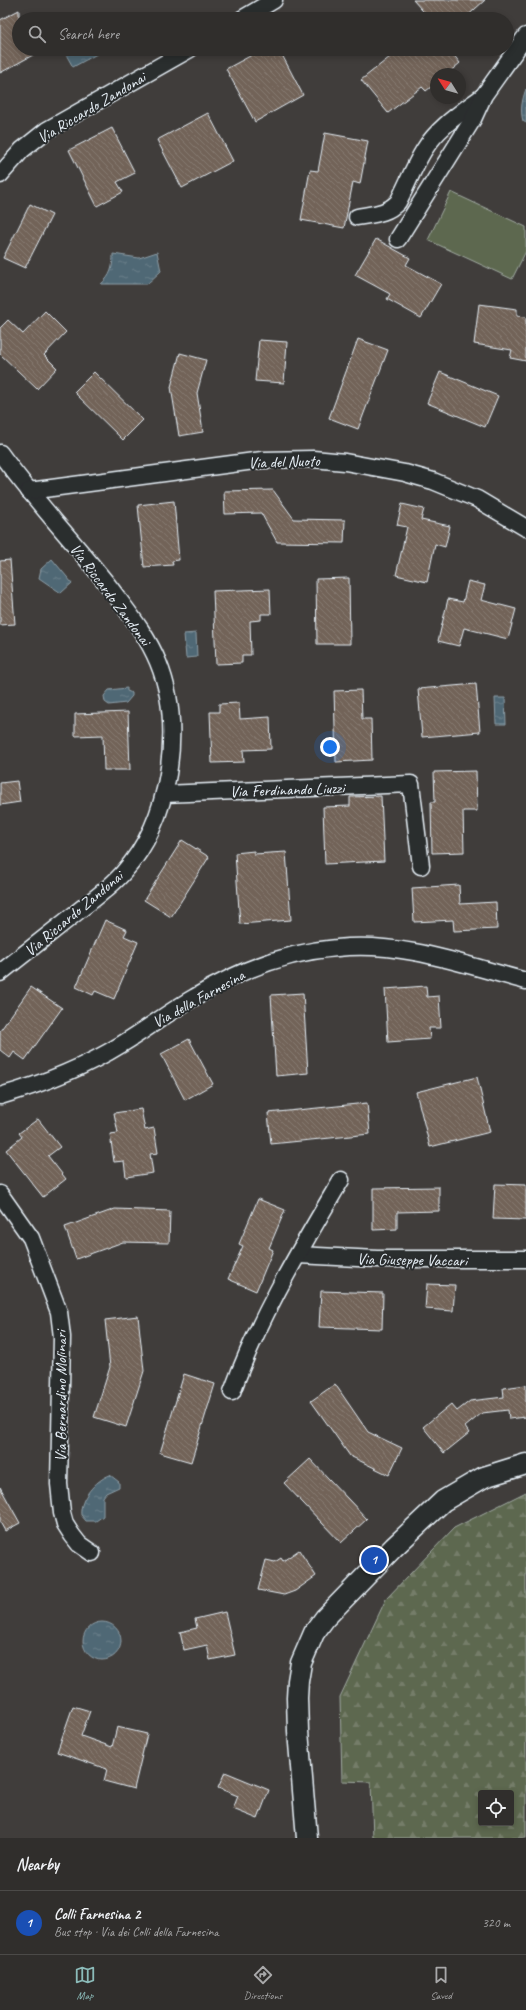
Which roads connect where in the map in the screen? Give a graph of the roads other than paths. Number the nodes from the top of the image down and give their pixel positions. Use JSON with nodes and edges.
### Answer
{"nodes":[{"id":1,"x":274,"y":0,"type":"edge"},
{"id":2,"x":254,"y":12,"type":"edge"},
{"id":3,"x":526,"y":36,"type":"edge"},
{"id":4,"x":514,"y":53,"type":"edge"},
{"id":5,"x":178,"y":56,"type":"edge"},
{"id":6,"x":512,"y":56,"type":"edge"},
{"id":7,"x":484,"y":95,"type":"junction"},
{"id":8,"x":0,"y":175,"type":"edge"},
{"id":9,"x":357,"y":217,"type":"dead end"},
{"id":10,"x":398,"y":239,"type":"dead end"},
{"id":11,"x":0,"y":453,"type":"edge"},
{"id":12,"x":29,"y":491,"type":"junction"},
{"id":13,"x":526,"y":528,"type":"edge"},
{"id":14,"x":164,"y":794,"type":"junction"},
{"id":15,"x":421,"y":866,"type":"dead end"},
{"id":16,"x":0,"y":973,"type":"edge"},
{"id":17,"x":526,"y":981,"type":"edge"},
{"id":18,"x":0,"y":1096,"type":"edge"},
{"id":19,"x":341,"y":1180,"type":"dead end"},
{"id":20,"x":0,"y":1194,"type":"edge"},
{"id":21,"x":298,"y":1255,"type":"junction"},
{"id":22,"x":526,"y":1260,"type":"edge"},
{"id":23,"x":232,"y":1392,"type":"dead end"},
{"id":24,"x":526,"y":1464,"type":"edge"},
{"id":25,"x":92,"y":1553,"type":"dead end"},
{"id":26,"x":307,"y":1838,"type":"edge"}],
"edges":[{"from":1,"to":2,"type":"street"},
{"from":3,"to":4,"type":"street"},
{"from":5,"to":8,"type":"street","name":"Via Riccardo Zandonai"},
{"from":6,"to":7,"type":"street"},
{"from":7,"to":9,"type":"street"},
{"from":7,"to":10,"type":"street"},
{"from":11,"to":12,"type":"street","name":"Via Riccardo Zandonai"},
{"from":12,"to":13,"type":"street","name":"Via del Nuoto"},
{"from":12,"to":14,"type":"street","name":"Via Riccardo Zandonai"},
{"from":14,"to":15,"type":"street","name":"Via Ferdinando Liuzzi"},
{"from":14,"to":16,"type":"street","name":"Via Riccardo Zandonai"},
{"from":17,"to":18,"type":"street","name":"Via della Farnesina"},
{"from":19,"to":21,"type":"street"},
{"from":20,"to":25,"type":"street","name":"Via Bernardino Molinari"},
{"from":21,"to":22,"type":"street","name":"Via Giuseppe Vaccari"},
{"from":21,"to":23,"type":"street"},
{"from":24,"to":26,"type":"street"}]}
